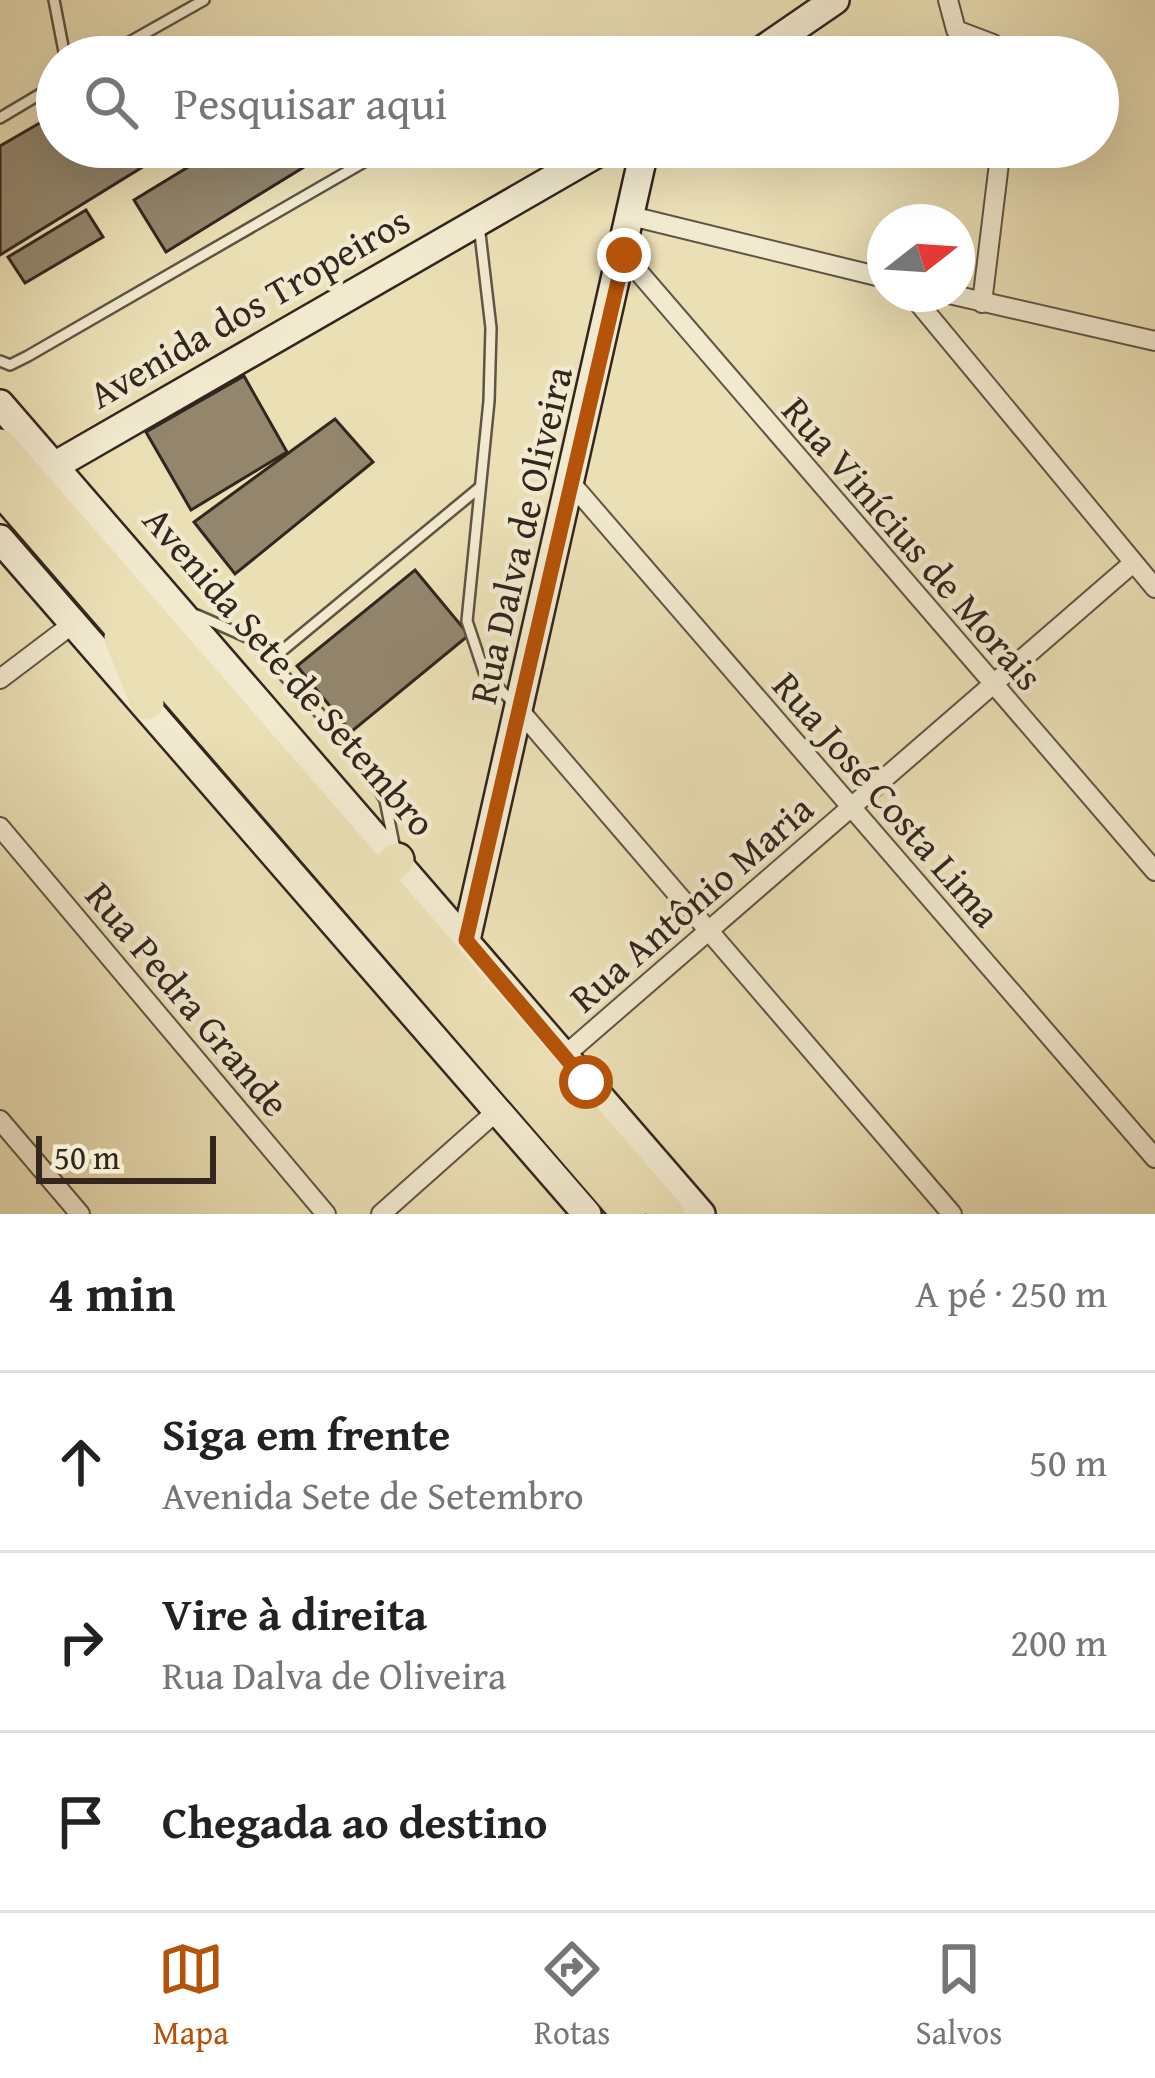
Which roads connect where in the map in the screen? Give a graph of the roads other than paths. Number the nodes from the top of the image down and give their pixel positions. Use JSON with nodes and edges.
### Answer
{"nodes":[{"id":1,"x":54,"y":0,"type":"edge"},
{"id":2,"x":203,"y":0,"type":"edge"},
{"id":3,"x":948,"y":0,"type":"edge"},
{"id":4,"x":827,"y":2,"type":"edge"},
{"id":5,"x":61,"y":36,"type":"edge"},
{"id":6,"x":140,"y":36,"type":"edge"},
{"id":7,"x":781,"y":36,"type":"edge"},
{"id":8,"x":972,"y":36,"type":"edge"},
{"id":9,"x":36,"y":97,"type":"edge"},
{"id":10,"x":0,"y":118,"type":"edge"},
{"id":11,"x":354,"y":168,"type":"edge"},
{"id":12,"x":570,"y":168,"type":"edge"},
{"id":13,"x":641,"y":168,"type":"edge"},
{"id":14,"x":998,"y":168,"type":"edge"},
{"id":15,"x":631,"y":215,"type":"junction"},
{"id":16,"x":479,"y":219,"type":"junction"},
{"id":17,"x":624,"y":255,"type":"junction"},
{"id":18,"x":867,"y":274,"type":"edge"},
{"id":19,"x":975,"y":301,"type":"edge"},
{"id":20,"x":982,"y":303,"type":"junction"},
{"id":21,"x":926,"y":312,"type":"edge"},
{"id":22,"x":1155,"y":341,"type":"edge"},
{"id":23,"x":0,"y":361,"type":"edge"},
{"id":24,"x":0,"y":404,"type":"edge"},
{"id":25,"x":0,"y":446,"type":"edge"},
{"id":26,"x":56,"y":465,"type":"junction"},
{"id":27,"x":570,"y":482,"type":"junction"},
{"id":28,"x":0,"y":488,"type":"edge"},
{"id":29,"x":479,"y":488,"type":"junction"},
{"id":30,"x":0,"y":539,"type":"edge"},
{"id":31,"x":1133,"y":563,"type":"junction"},
{"id":32,"x":1155,"y":588,"type":"edge"},
{"id":33,"x":181,"y":609,"type":"junction"},
{"id":34,"x":111,"y":614,"type":"junction"},
{"id":35,"x":74,"y":622,"type":"junction"},
{"id":36,"x":272,"y":659,"type":"junction"},
{"id":37,"x":8,"y":666,"type":"edge"},
{"id":38,"x":0,"y":679,"type":"edge"},
{"id":39,"x":992,"y":686,"type":"junction"},
{"id":40,"x":147,"y":703,"type":"junction"},
{"id":41,"x":520,"y":711,"type":"junction"},
{"id":42,"x":852,"y":809,"type":"junction"},
{"id":43,"x":0,"y":827,"type":"edge"},
{"id":44,"x":386,"y":871,"type":"junction"},
{"id":45,"x":1155,"y":871,"type":"edge"},
{"id":46,"x":707,"y":932,"type":"junction"},
{"id":47,"x":466,"y":940,"type":"junction"},
{"id":48,"x":564,"y":1055,"type":"junction"},
{"id":49,"x":498,"y":1110,"type":"junction"},
{"id":50,"x":0,"y":1120,"type":"edge"},
{"id":51,"x":1155,"y":1158,"type":"edge"},
{"id":52,"x":80,"y":1214,"type":"edge"},
{"id":53,"x":326,"y":1214,"type":"edge"},
{"id":54,"x":381,"y":1214,"type":"edge"},
{"id":55,"x":587,"y":1214,"type":"edge"},
{"id":56,"x":629,"y":1214,"type":"edge"},
{"id":57,"x":668,"y":1214,"type":"edge"},
{"id":58,"x":701,"y":1214,"type":"edge"},
{"id":59,"x":952,"y":1214,"type":"edge"}],
"edges":[{"from":1,"to":5,"type":"lane"},
{"from":2,"to":6,"type":"lane"},
{"from":3,"to":8,"type":"street"},
{"from":4,"to":7,"type":"main road"},
{"from":9,"to":10,"type":"lane"},
{"from":11,"to":23,"type":"lane"},
{"from":12,"to":16,"type":"main road","name":"Avenida dos Tropeiros"},
{"from":13,"to":15,"type":"main road","name":"Rua Dalva de Oliveira"},
{"from":14,"to":20,"type":"street"},
{"from":15,"to":17,"type":"main road","name":"Rua Dalva de Oliveira"},
{"from":15,"to":18,"type":"street"},
{"from":16,"to":26,"type":"main road","name":"Avenida dos Tropeiros"},
{"from":16,"to":29,"type":"lane"},
{"from":17,"to":27,"type":"main road","name":"Rua Dalva de Oliveira"},
{"from":17,"to":39,"type":"street","name":"Rua Vinícius de Morais"},
{"from":19,"to":20,"type":"street"},
{"from":20,"to":22,"type":"street"},
{"from":21,"to":31,"type":"street"},
{"from":24,"to":26,"type":"main road","name":"Avenida Sete de Setembro"},
{"from":25,"to":44,"type":"highway","name":"Avenida Sete de Setembro"},
{"from":26,"to":33,"type":"main road","name":"Avenida Sete de Setembro"},
{"from":27,"to":41,"type":"main road","name":"Rua Dalva de Oliveira"},
{"from":27,"to":42,"type":"street","name":"Rua José Costa Lima"},
{"from":28,"to":34,"type":"highway"},
{"from":29,"to":36,"type":"lane"},
{"from":29,"to":41,"type":"lane"},
{"from":30,"to":35,"type":"main road"},
{"from":31,"to":32,"type":"street"},
{"from":31,"to":39,"type":"street","name":"Rua Antônio Maria"},
{"from":33,"to":36,"type":"lane"},
{"from":33,"to":44,"type":"main road","name":"Avenida Sete de Setembro"},
{"from":34,"to":40,"type":"highway"},
{"from":34,"to":56,"type":"highway"},
{"from":35,"to":37,"type":"street"},
{"from":35,"to":40,"type":"main road"},
{"from":36,"to":44,"type":"lane"},
{"from":37,"to":38,"type":"street"},
{"from":39,"to":42,"type":"street","name":"Rua Antônio Maria"},
{"from":39,"to":45,"type":"street","name":"Rua Vinícius de Morais"},
{"from":40,"to":49,"type":"main road"},
{"from":41,"to":46,"type":"street"},
{"from":41,"to":47,"type":"main road","name":"Rua Dalva de Oliveira"},
{"from":42,"to":46,"type":"street","name":"Rua Antônio Maria"},
{"from":42,"to":51,"type":"street","name":"Rua José Costa Lima"},
{"from":43,"to":53,"type":"street","name":"Rua Pedra Grande"},
{"from":44,"to":47,"type":"main road","name":"Avenida Sete de Setembro"},
{"from":44,"to":57,"type":"highway","name":"Avenida Sete de Setembro"},
{"from":46,"to":48,"type":"street","name":"Rua Antônio Maria"},
{"from":46,"to":59,"type":"street"},
{"from":47,"to":48,"type":"main road","name":"Avenida Sete de Setembro"},
{"from":48,"to":58,"type":"main road","name":"Avenida Sete de Setembro"},
{"from":49,"to":54,"type":"street"},
{"from":49,"to":55,"type":"main road"},
{"from":50,"to":52,"type":"street"}]}
